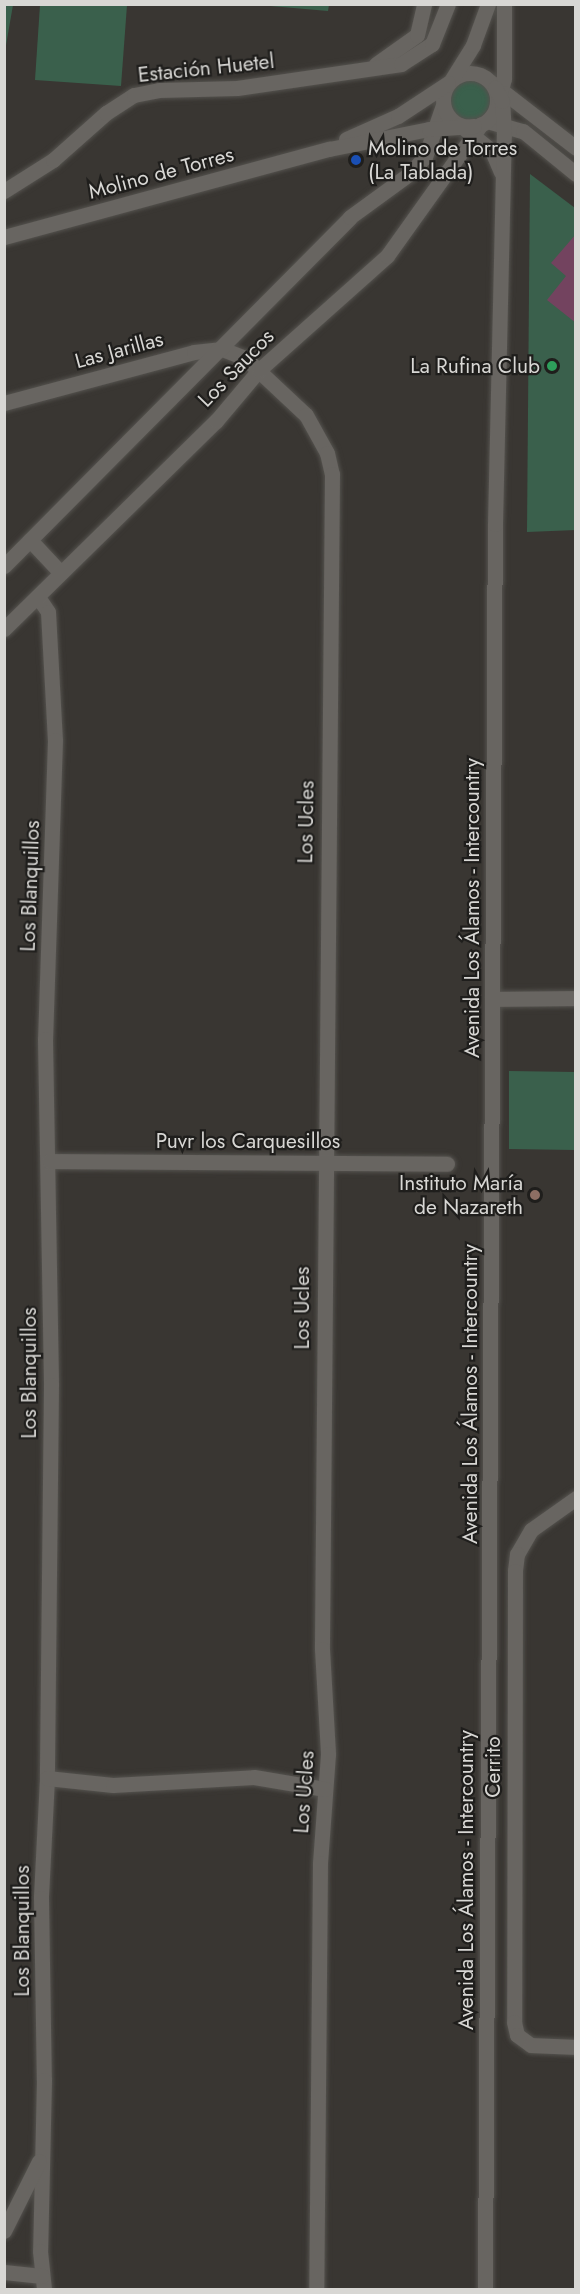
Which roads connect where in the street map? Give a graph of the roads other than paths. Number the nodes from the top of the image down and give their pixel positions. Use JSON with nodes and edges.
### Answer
{"nodes":[{"id":1,"x":424,"y":4,"type":"edge"},
{"id":2,"x":448,"y":4,"type":"edge"},
{"id":3,"x":488,"y":4,"type":"edge"},
{"id":4,"x":504,"y":4,"type":"edge"},
{"id":5,"x":370,"y":67,"type":"junction"},
{"id":6,"x":449,"y":82,"type":"junction"},
{"id":7,"x":497,"y":92,"type":"junction"},
{"id":8,"x":443,"y":105,"type":"junction"},
{"id":9,"x":504,"y":123,"type":"junction"},
{"id":10,"x":473,"y":127,"type":"junction"},
{"id":11,"x":437,"y":129,"type":"junction"},
{"id":12,"x":576,"y":148,"type":"edge"},
{"id":13,"x":329,"y":149,"type":"junction"},
{"id":14,"x":576,"y":174,"type":"edge"},
{"id":15,"x":502,"y":175,"type":"junction"},
{"id":16,"x":4,"y":190,"type":"edge"},
{"id":17,"x":4,"y":237,"type":"edge"},
{"id":18,"x":222,"y":349,"type":"junction"},
{"id":19,"x":245,"y":358,"type":"joint"},
{"id":20,"x":259,"y":370,"type":"junction"},
{"id":21,"x":4,"y":403,"type":"edge"},
{"id":22,"x":30,"y":540,"type":"junction"},
{"id":23,"x":4,"y":566,"type":"edge"},
{"id":24,"x":61,"y":573,"type":"junction"},
{"id":25,"x":38,"y":597,"type":"junction"},
{"id":26,"x":4,"y":629,"type":"edge"},
{"id":27,"x":576,"y":998,"type":"edge"},
{"id":28,"x":492,"y":999,"type":"junction"},
{"id":29,"x":49,"y":1161,"type":"junction"},
{"id":30,"x":323,"y":1162,"type":"junction"},
{"id":31,"x":447,"y":1164,"type":"dead end"},
{"id":32,"x":576,"y":1498,"type":"edge"},
{"id":33,"x":47,"y":1778,"type":"junction"},
{"id":34,"x":325,"y":1788,"type":"junction"},
{"id":35,"x":576,"y":2047,"type":"edge"},
{"id":36,"x":42,"y":2152,"type":"junction"},
{"id":37,"x":4,"y":2231,"type":"edge"},
{"id":38,"x":4,"y":2272,"type":"edge"},
{"id":39,"x":43,"y":2283,"type":"edge"},
{"id":40,"x":316,"y":2289,"type":"edge"},
{"id":41,"x":485,"y":2289,"type":"edge"}],
"edges":[{"from":1,"to":5,"type":"street"},
{"from":2,"to":5,"type":"street","name":"Estación Huetel"},
{"from":3,"to":6,"type":"street"},
{"from":4,"to":7,"type":"street","name":"Avenida Los Álamos - Intercountry"},
{"from":5,"to":16,"type":"street","name":"Estación Huetel"},
{"from":6,"to":7,"type":"street"},
{"from":6,"to":8,"type":"street"},
{"from":6,"to":13,"type":"street","name":"Molino de Torres"},
{"from":7,"to":9,"type":"street","name":"Avenida Los Álamos - Intercountry"},
{"from":7,"to":10,"type":"street"},
{"from":7,"to":12,"type":"street"},
{"from":8,"to":10,"type":"street"},
{"from":8,"to":11,"type":"street","name":"Los Saucos"},
{"from":9,"to":10,"type":"street","name":"Molino de Torres"},
{"from":9,"to":14,"type":"street"},
{"from":9,"to":15,"type":"street","name":"Avenida Los Álamos - Intercountry"},
{"from":10,"to":11,"type":"street","name":"Molino de Torres"},
{"from":10,"to":15,"type":"street"},
{"from":10,"to":20,"type":"street","name":"Los Saucos"},
{"from":11,"to":13,"type":"street","name":"Molino de Torres"},
{"from":11,"to":18,"type":"street","name":"Los Saucos"},
{"from":13,"to":17,"type":"street","name":"Molino de Torres"},
{"from":15,"to":28,"type":"street","name":"Avenida Los Álamos - Intercountry"},
{"from":18,"to":19,"type":"street","name":"Las Jarillas"},
{"from":18,"to":21,"type":"street","name":"Las Jarillas"},
{"from":18,"to":22,"type":"street","name":"Los Saucos"},
{"from":19,"to":20,"type":"street","name":"Los Ucles"},
{"from":20,"to":24,"type":"street","name":"Los Saucos"},
{"from":20,"to":30,"type":"street","name":"Los Ucles"},
{"from":22,"to":23,"type":"street","name":"Los Saucos"},
{"from":22,"to":24,"type":"street"},
{"from":24,"to":25,"type":"street","name":"Los Saucos"},
{"from":25,"to":26,"type":"street","name":"Los Saucos"},
{"from":25,"to":29,"type":"street","name":"Los Blanquillos"},
{"from":27,"to":28,"type":"street"},
{"from":28,"to":41,"type":"street","name":"Avenida Los Álamos - Intercountry"},
{"from":29,"to":30,"type":"street","name":"Puvr los Carquesillos"},
{"from":29,"to":33,"type":"street","name":"Los Blanquillos"},
{"from":30,"to":31,"type":"street","name":"Puvr los Carquesillos"},
{"from":30,"to":34,"type":"street","name":"Los Ucles"},
{"from":32,"to":35,"type":"street","name":"Cerrito"},
{"from":33,"to":34,"type":"street"},
{"from":33,"to":36,"type":"street","name":"Los Blanquillos"},
{"from":34,"to":40,"type":"street","name":"Los Ucles"},
{"from":36,"to":37,"type":"street","name":"Los Blanquillos"},
{"from":36,"to":39,"type":"street","name":"Los Blanquillos"},
{"from":38,"to":39,"type":"street"}]}
